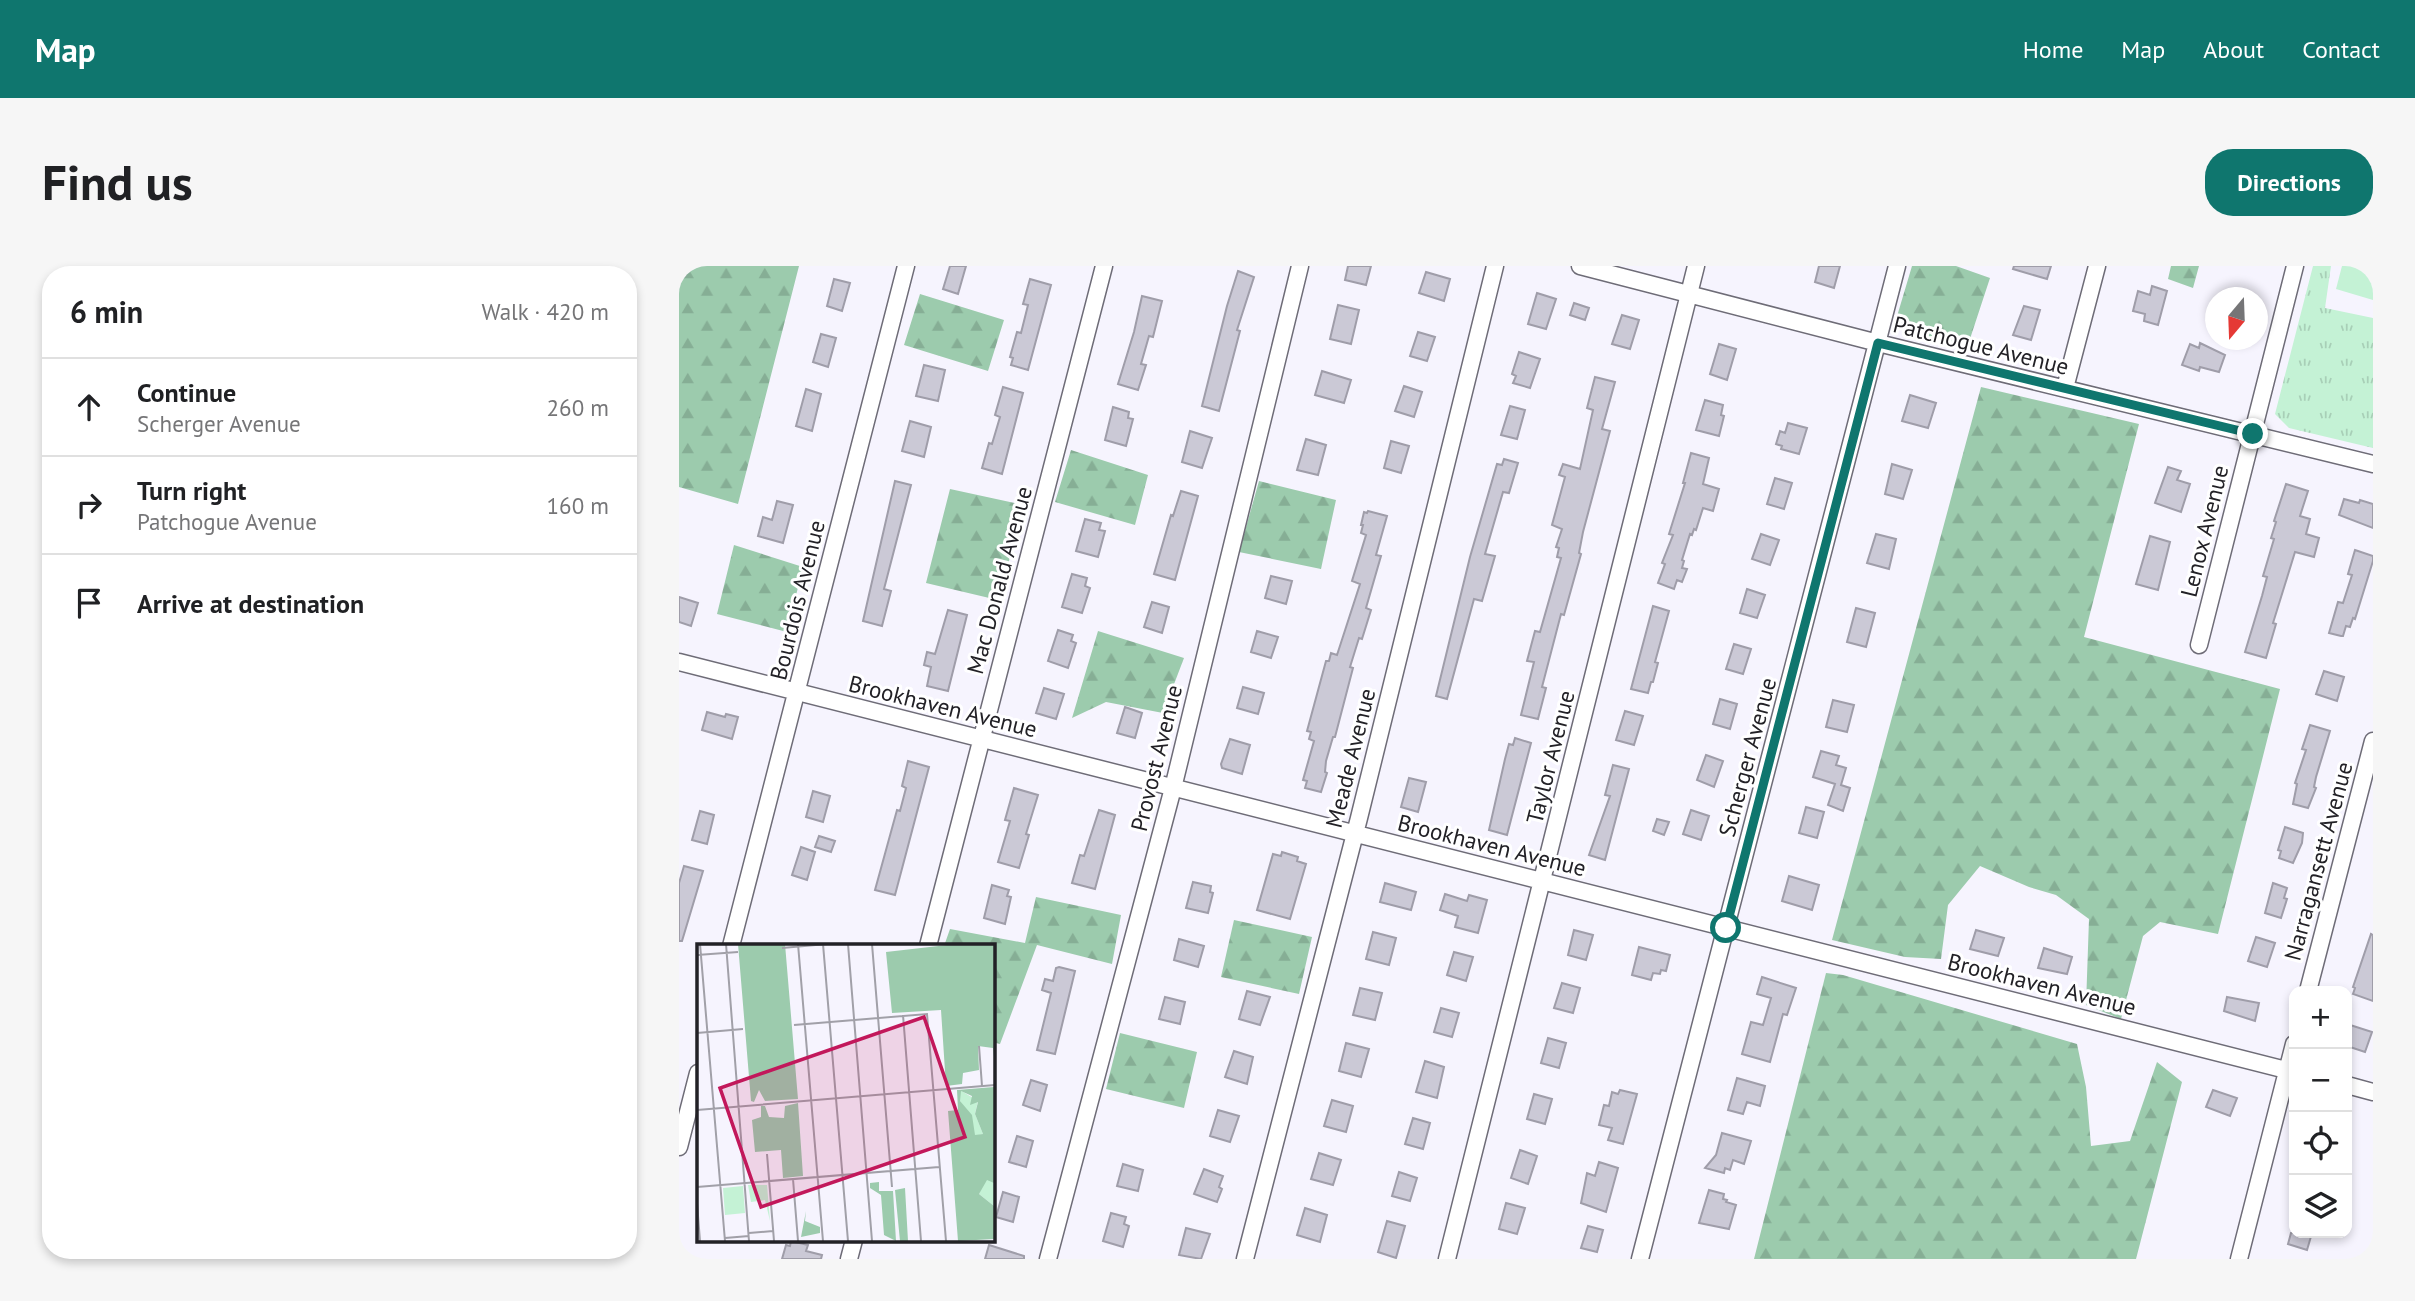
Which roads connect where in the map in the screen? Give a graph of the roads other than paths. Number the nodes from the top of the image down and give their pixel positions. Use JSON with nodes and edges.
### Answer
{"nodes":[{"id":1,"x":906,"y":266,"type":"edge"},
{"id":2,"x":1104,"y":266,"type":"edge"},
{"id":3,"x":1300,"y":266,"type":"edge"},
{"id":4,"x":1495,"y":266,"type":"edge"},
{"id":5,"x":1580,"y":266,"type":"edge"},
{"id":6,"x":1696,"y":266,"type":"edge"},
{"id":7,"x":1897,"y":266,"type":"edge"},
{"id":8,"x":2097,"y":266,"type":"edge"},
{"id":9,"x":2295,"y":266,"type":"edge"},
{"id":10,"x":1689,"y":294,"type":"junction"},
{"id":11,"x":1878,"y":343,"type":"junction"},
{"id":12,"x":2065,"y":388,"type":"junction"},
{"id":13,"x":2253,"y":434,"type":"junction"},
{"id":14,"x":2373,"y":464,"type":"edge"},
{"id":15,"x":2199,"y":645,"type":"dead end"},
{"id":16,"x":679,"y":662,"type":"edge"},
{"id":17,"x":797,"y":692,"type":"junction"},
{"id":18,"x":981,"y":739,"type":"junction"},
{"id":19,"x":2373,"y":741,"type":"edge"},
{"id":20,"x":1173,"y":788,"type":"junction"},
{"id":21,"x":1355,"y":834,"type":"junction"},
{"id":22,"x":1542,"y":881,"type":"junction"},
{"id":23,"x":1726,"y":928,"type":"junction"},
{"id":24,"x":732,"y":944,"type":"edge"},
{"id":25,"x":929,"y":944,"type":"edge"},
{"id":26,"x":2309,"y":986,"type":"edge"},
{"id":27,"x":2289,"y":1070,"type":"edge"},
{"id":28,"x":697,"y":1077,"type":"edge"},
{"id":29,"x":2289,"y":1078,"type":"edge"},
{"id":30,"x":2352,"y":1086,"type":"edge"},
{"id":31,"x":2373,"y":1092,"type":"edge"},
{"id":32,"x":679,"y":1147,"type":"edge"},
{"id":33,"x":853,"y":1242,"type":"edge"},
{"id":34,"x":849,"y":1259,"type":"edge"},
{"id":35,"x":1048,"y":1259,"type":"edge"},
{"id":36,"x":1245,"y":1259,"type":"edge"},
{"id":37,"x":1447,"y":1259,"type":"edge"},
{"id":38,"x":1640,"y":1259,"type":"edge"},
{"id":39,"x":2239,"y":1259,"type":"edge"}],
"edges":[{"from":1,"to":17,"type":"street","name":"Bourdois Avenue"},
{"from":2,"to":18,"type":"street","name":"Mac Donald Avenue"},
{"from":3,"to":20,"type":"street","name":"Provost Avenue"},
{"from":4,"to":21,"type":"street","name":"Meade Avenue"},
{"from":5,"to":10,"type":"street","name":"Patchogue Avenue"},
{"from":6,"to":10,"type":"street","name":"Taylor Avenue"},
{"from":7,"to":11,"type":"street","name":"Scherger Avenue"},
{"from":8,"to":12,"type":"street"},
{"from":9,"to":13,"type":"street","name":"Lenox Avenue"},
{"from":10,"to":11,"type":"street","name":"Patchogue Avenue"},
{"from":10,"to":22,"type":"street","name":"Taylor Avenue"},
{"from":11,"to":12,"type":"street","name":"Patchogue Avenue"},
{"from":11,"to":23,"type":"street","name":"Scherger Avenue"},
{"from":12,"to":13,"type":"street","name":"Patchogue Avenue"},
{"from":13,"to":14,"type":"street","name":"Patchogue Avenue"},
{"from":13,"to":15,"type":"street","name":"Lenox Avenue"},
{"from":16,"to":17,"type":"street","name":"Brookhaven Avenue"},
{"from":17,"to":18,"type":"street","name":"Brookhaven Avenue"},
{"from":17,"to":24,"type":"street","name":"Bourdois Avenue"},
{"from":18,"to":20,"type":"street","name":"Brookhaven Avenue"},
{"from":18,"to":25,"type":"street","name":"Mac Donald Avenue"},
{"from":19,"to":26,"type":"street","name":"Narragansett Avenue"},
{"from":20,"to":21,"type":"street","name":"Brookhaven Avenue"},
{"from":20,"to":35,"type":"street","name":"Provost Avenue"},
{"from":21,"to":22,"type":"street","name":"Brookhaven Avenue"},
{"from":21,"to":36,"type":"street","name":"Meade Avenue"},
{"from":22,"to":23,"type":"street","name":"Brookhaven Avenue"},
{"from":22,"to":37,"type":"street","name":"Taylor Avenue"},
{"from":23,"to":27,"type":"street","name":"Brookhaven Avenue"},
{"from":23,"to":38,"type":"street","name":"Scherger Avenue"},
{"from":28,"to":32,"type":"street"},
{"from":29,"to":39,"type":"street"},
{"from":30,"to":31,"type":"street"},
{"from":33,"to":34,"type":"street"}]}
